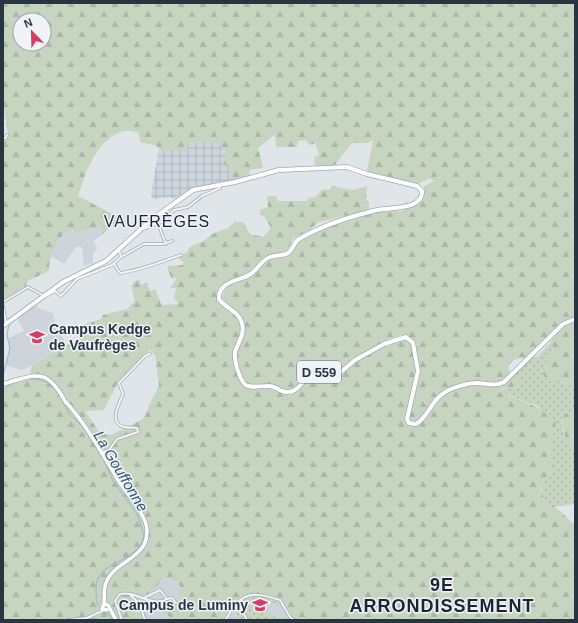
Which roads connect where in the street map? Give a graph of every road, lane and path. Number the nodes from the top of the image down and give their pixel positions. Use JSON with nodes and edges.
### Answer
{"nodes":[{"id":1,"x":7,"y":135,"type":"dead end"},
{"id":2,"x":3,"y":138,"type":"edge"},
{"id":3,"x":220,"y":188,"type":"dead end"},
{"id":4,"x":176,"y":201,"type":"junction"},
{"id":5,"x":178,"y":208,"type":"junction"},
{"id":6,"x":158,"y":224,"type":"junction"},
{"id":7,"x":142,"y":229,"type":"junction"},
{"id":8,"x":172,"y":242,"type":"dead end"},
{"id":9,"x":166,"y":244,"type":"junction"},
{"id":10,"x":118,"y":250,"type":"junction"},
{"id":11,"x":181,"y":255,"type":"dead end"},
{"id":12,"x":121,"y":258,"type":"junction"},
{"id":13,"x":114,"y":264,"type":"junction"},
{"id":14,"x":43,"y":296,"type":"junction"},
{"id":15,"x":3,"y":302,"type":"edge"},
{"id":16,"x":3,"y":306,"type":"edge"},
{"id":17,"x":575,"y":319,"type":"edge"},
{"id":18,"x":4,"y":324,"type":"edge"},
{"id":19,"x":150,"y":354,"type":"dead end"},
{"id":20,"x":3,"y":383,"type":"edge"},
{"id":21,"x":103,"y":452,"type":"junction"},
{"id":22,"x":130,"y":595,"type":"junction"},
{"id":23,"x":144,"y":598,"type":"junction"},
{"id":24,"x":167,"y":599,"type":"junction"},
{"id":25,"x":242,"y":599,"type":"junction"},
{"id":26,"x":176,"y":603,"type":"dead end"},
{"id":27,"x":105,"y":607,"type":"junction"},
{"id":28,"x":68,"y":620,"type":"edge"},
{"id":29,"x":116,"y":620,"type":"edge"},
{"id":30,"x":122,"y":620,"type":"edge"},
{"id":31,"x":145,"y":620,"type":"edge"},
{"id":32,"x":225,"y":620,"type":"edge"},
{"id":33,"x":247,"y":620,"type":"edge"},
{"id":34,"x":294,"y":620,"type":"edge"}],
"edges":[{"from":1,"to":2,"type":"street"},
{"from":3,"to":5,"type":"street"},
{"from":4,"to":5,"type":"street"},
{"from":4,"to":7,"type":"main road","number":"D 559"},
{"from":4,"to":17,"type":"main road","number":"D 559"},
{"from":5,"to":6,"type":"street"},
{"from":6,"to":7,"type":"street"},
{"from":6,"to":9,"type":"street"},
{"from":7,"to":10,"type":"main road","number":"D 559"},
{"from":8,"to":9,"type":"street"},
{"from":9,"to":12,"type":"street"},
{"from":10,"to":12,"type":"street"},
{"from":10,"to":14,"type":"main road","number":"D 559"},
{"from":11,"to":13,"type":"street"},
{"from":12,"to":13,"type":"street"},
{"from":13,"to":14,"type":"street"},
{"from":14,"to":15,"type":"street"},
{"from":14,"to":18,"type":"main road","number":"D 559"},
{"from":16,"to":18,"type":"street"},
{"from":19,"to":21,"type":"street"},
{"from":20,"to":21,"type":"street"},
{"from":21,"to":27,"type":"street"},
{"from":22,"to":23,"type":"street"},
{"from":22,"to":30,"type":"street"},
{"from":22,"to":31,"type":"street"},
{"from":23,"to":24,"type":"street"},
{"from":23,"to":24,"type":"street"},
{"from":24,"to":26,"type":"street"},
{"from":25,"to":32,"type":"street"},
{"from":25,"to":33,"type":"street"},
{"from":25,"to":34,"type":"street"},
{"from":27,"to":28,"type":"street"},
{"from":27,"to":29,"type":"street"}]}
